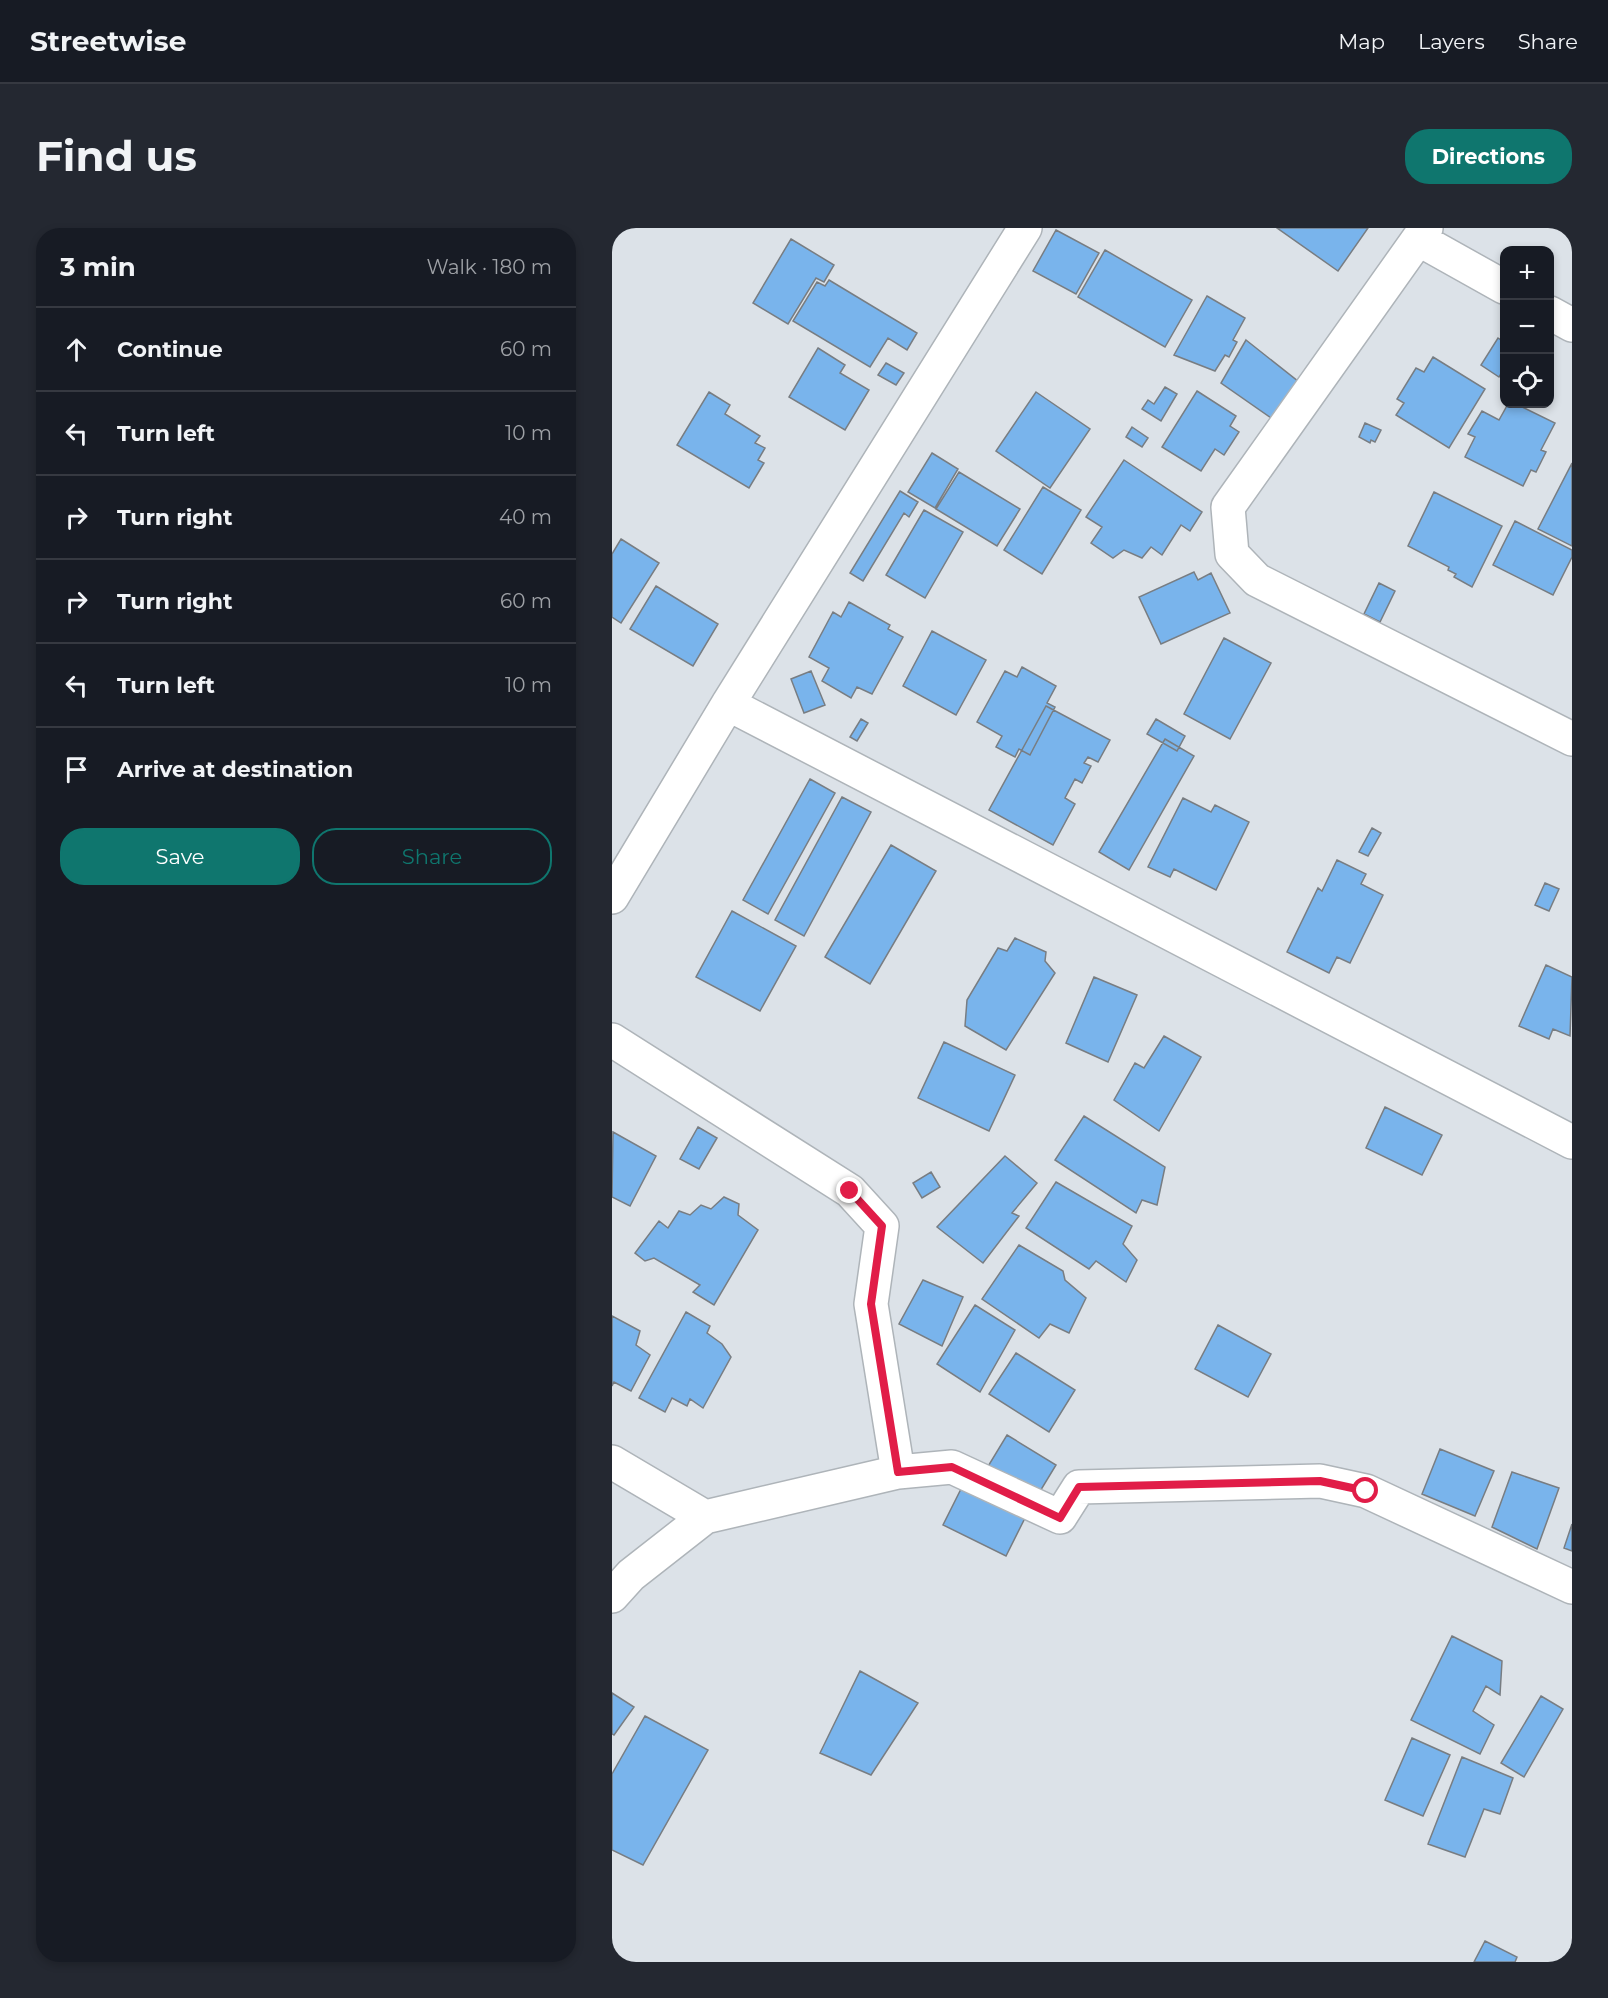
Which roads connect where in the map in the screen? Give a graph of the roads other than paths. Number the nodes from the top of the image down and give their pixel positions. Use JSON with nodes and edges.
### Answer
{"nodes":[{"id":1,"x":1025,"y":228,"type":"edge"},
{"id":2,"x":1423,"y":234,"type":"edge"},
{"id":3,"x":1500,"y":284,"type":"edge"},
{"id":4,"x":1554,"y":315,"type":"edge"},
{"id":5,"x":1572,"y":325,"type":"edge"},
{"id":6,"x":728,"y":704,"type":"junction"},
{"id":7,"x":1572,"y":739,"type":"edge"},
{"id":8,"x":612,"y":897,"type":"edge"},
{"id":9,"x":612,"y":1040,"type":"edge"},
{"id":10,"x":1572,"y":1142,"type":"edge"},
{"id":11,"x":612,"y":1462,"type":"edge"},
{"id":12,"x":898,"y":1472,"type":"junction"},
{"id":13,"x":705,"y":1517,"type":"junction"},
{"id":14,"x":1572,"y":1587,"type":"edge"},
{"id":15,"x":612,"y":1596,"type":"edge"}],
"edges":[{"from":1,"to":6,"type":"street"},
{"from":2,"to":3,"type":"street"},
{"from":2,"to":7,"type":"street"},
{"from":4,"to":5,"type":"street"},
{"from":6,"to":8,"type":"street"},
{"from":6,"to":10,"type":"street"},
{"from":9,"to":12,"type":"street"},
{"from":11,"to":13,"type":"street"},
{"from":12,"to":13,"type":"street"},
{"from":12,"to":14,"type":"street"},
{"from":13,"to":15,"type":"street"}]}
